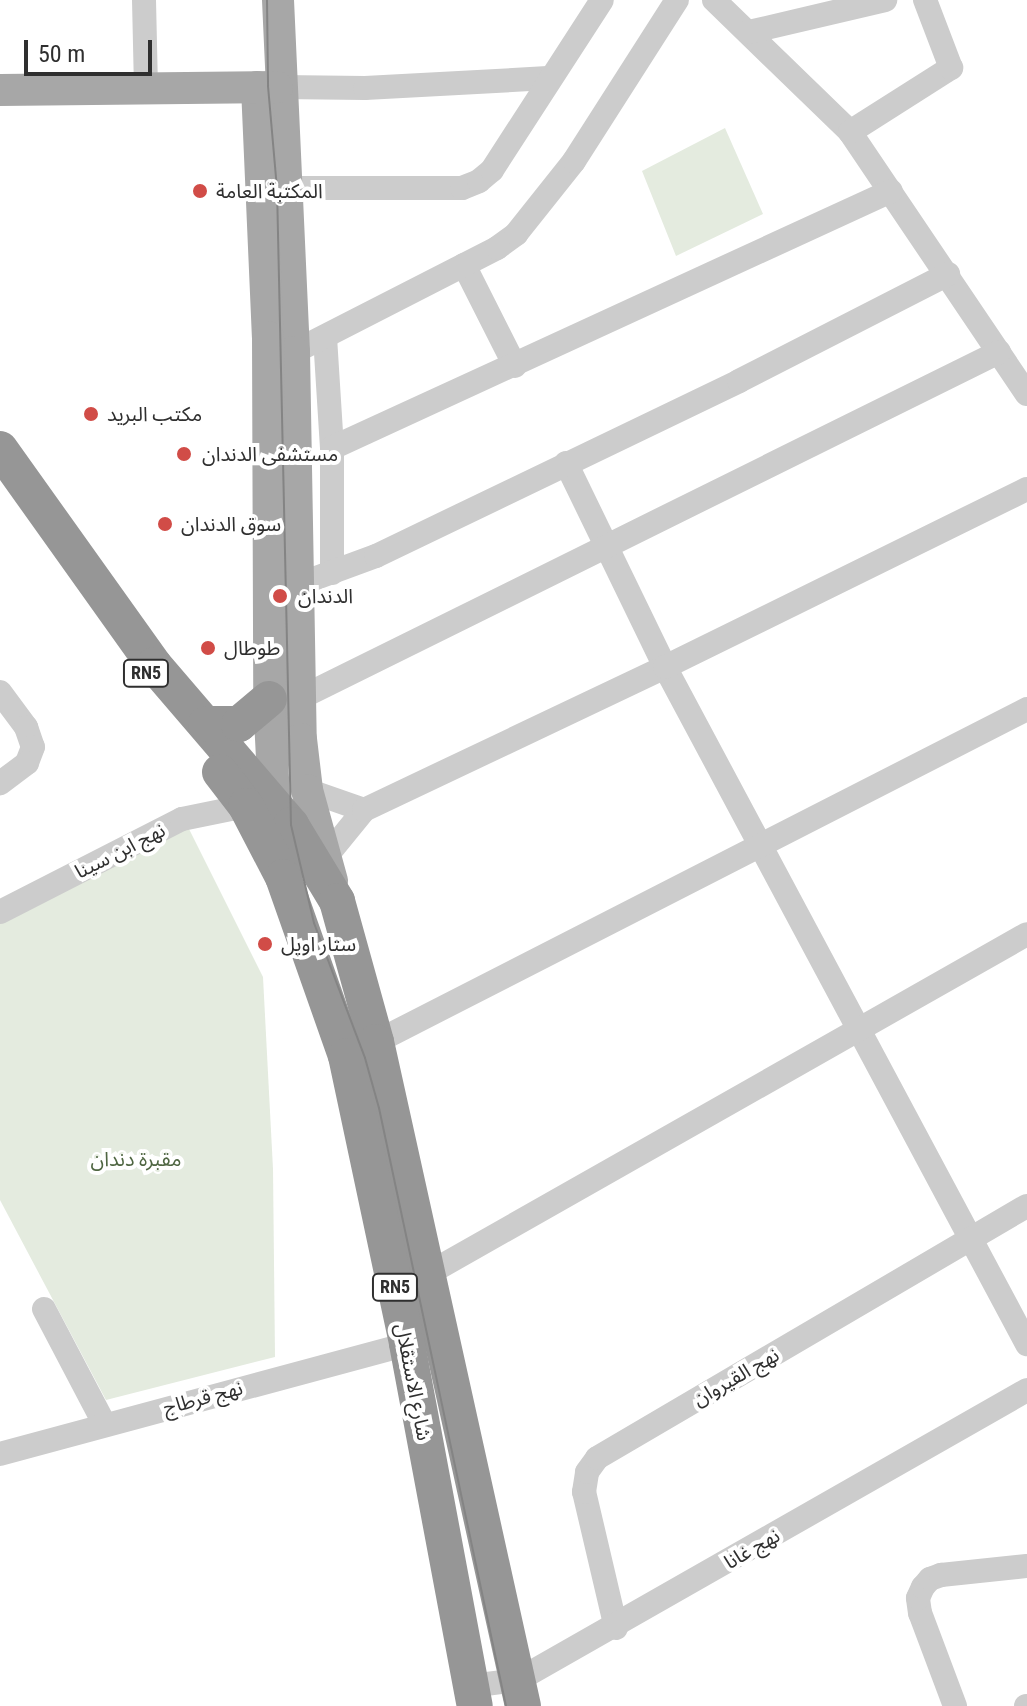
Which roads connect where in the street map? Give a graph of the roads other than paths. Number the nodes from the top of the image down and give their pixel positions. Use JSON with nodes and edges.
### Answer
{"nodes":[{"id":1,"x":144,"y":0,"type":"edge"},
{"id":2,"x":278,"y":0,"type":"edge"},
{"id":3,"x":602,"y":0,"type":"edge"},
{"id":4,"x":677,"y":0,"type":"edge"},
{"id":5,"x":714,"y":0,"type":"edge"},
{"id":6,"x":885,"y":0,"type":"edge"},
{"id":7,"x":925,"y":0,"type":"edge"},
{"id":8,"x":749,"y":32,"type":"junction"},
{"id":9,"x":548,"y":78,"type":"junction"},
{"id":10,"x":269,"y":87,"type":"junction"},
{"id":11,"x":146,"y":88,"type":"junction"},
{"id":12,"x":0,"y":90,"type":"edge"},
{"id":13,"x":850,"y":132,"type":"junction"},
{"id":14,"x":273,"y":188,"type":"junction"},
{"id":15,"x":891,"y":191,"type":"junction"},
{"id":16,"x":464,"y":265,"type":"junction"},
{"id":17,"x":948,"y":274,"type":"junction"},
{"id":18,"x":325,"y":337,"type":"junction"},
{"id":19,"x":294,"y":352,"type":"junction"},
{"id":20,"x":999,"y":352,"type":"junction"},
{"id":21,"x":515,"y":366,"type":"junction"},
{"id":22,"x":1027,"y":394,"type":"edge"},
{"id":23,"x":332,"y":448,"type":"junction"},
{"id":24,"x":566,"y":463,"type":"junction"},
{"id":25,"x":3,"y":469,"type":"edge"},
{"id":26,"x":1027,"y":489,"type":"edge"},
{"id":27,"x":605,"y":545,"type":"junction"},
{"id":28,"x":332,"y":573,"type":"junction"},
{"id":29,"x":297,"y":585,"type":"junction"},
{"id":30,"x":665,"y":667,"type":"junction"},
{"id":31,"x":0,"y":692,"type":"edge"},
{"id":32,"x":285,"y":698,"type":"junction"},
{"id":33,"x":1027,"y":709,"type":"edge"},
{"id":34,"x":206,"y":724,"type":"junction"},
{"id":35,"x":0,"y":783,"type":"edge"},
{"id":36,"x":307,"y":790,"type":"junction"},
{"id":37,"x":259,"y":804,"type":"junction"},
{"id":38,"x":364,"y":810,"type":"junction"},
{"id":39,"x":760,"y":844,"type":"junction"},
{"id":40,"x":325,"y":858,"type":"junction"},
{"id":41,"x":337,"y":901,"type":"junction"},
{"id":42,"x":0,"y":912,"type":"edge"},
{"id":43,"x":1027,"y":934,"type":"edge"},
{"id":44,"x":860,"y":1027,"type":"junction"},
{"id":45,"x":376,"y":1042,"type":"junction"},
{"id":46,"x":1027,"y":1206,"type":"edge"},
{"id":47,"x":972,"y":1238,"type":"junction"},
{"id":48,"x":428,"y":1274,"type":"junction"},
{"id":49,"x":395,"y":1290,"type":"junction"},
{"id":50,"x":44,"y":1309,"type":"dead end"},
{"id":51,"x":407,"y":1344,"type":"junction"},
{"id":52,"x":1027,"y":1344,"type":"edge"},
{"id":53,"x":1027,"y":1390,"type":"edge"},
{"id":54,"x":105,"y":1425,"type":"junction"},
{"id":55,"x":0,"y":1454,"type":"edge"},
{"id":56,"x":1027,"y":1566,"type":"edge"},
{"id":57,"x":616,"y":1628,"type":"junction"},
{"id":58,"x":521,"y":1693,"type":"edge"},
{"id":59,"x":472,"y":1696,"type":"edge"},
{"id":60,"x":955,"y":1706,"type":"edge"}],
"edges":[{"from":1,"to":11,"type":"street"},
{"from":2,"to":10,"type":"main road"},
{"from":3,"to":9,"type":"street"},
{"from":4,"to":16,"type":"street"},
{"from":5,"to":8,"type":"street"},
{"from":6,"to":8,"type":"street"},
{"from":7,"to":13,"type":"street"},
{"from":8,"to":13,"type":"street"},
{"from":9,"to":10,"type":"street"},
{"from":9,"to":14,"type":"street"},
{"from":10,"to":11,"type":"main road"},
{"from":10,"to":14,"type":"main road"},
{"from":11,"to":12,"type":"main road"},
{"from":13,"to":15,"type":"street"},
{"from":14,"to":19,"type":"main road"},
{"from":14,"to":32,"type":"main road"},
{"from":15,"to":17,"type":"street"},
{"from":15,"to":21,"type":"street"},
{"from":16,"to":18,"type":"street"},
{"from":16,"to":21,"type":"street"},
{"from":17,"to":20,"type":"street"},
{"from":17,"to":24,"type":"street"},
{"from":18,"to":19,"type":"street"},
{"from":18,"to":23,"type":"street"},
{"from":19,"to":29,"type":"main road"},
{"from":20,"to":22,"type":"street"},
{"from":20,"to":27,"type":"street"},
{"from":21,"to":23,"type":"street"},
{"from":23,"to":28,"type":"street"},
{"from":24,"to":27,"type":"street"},
{"from":24,"to":28,"type":"street"},
{"from":25,"to":34,"type":"highway","number":"RN5"},
{"from":25,"to":37,"type":"highway","number":"RN5"},
{"from":26,"to":30,"type":"street"},
{"from":27,"to":30,"type":"street"},
{"from":27,"to":32,"type":"street"},
{"from":28,"to":29,"type":"street"},
{"from":29,"to":32,"type":"main road"},
{"from":30,"to":38,"type":"street"},
{"from":30,"to":39,"type":"street"},
{"from":31,"to":35,"type":"street"},
{"from":32,"to":34,"type":"highway"},
{"from":32,"to":36,"type":"main road"},
{"from":32,"to":37,"type":"main road"},
{"from":33,"to":39,"type":"street"},
{"from":34,"to":37,"type":"highway","number":"RN5"},
{"from":36,"to":38,"type":"street"},
{"from":36,"to":40,"type":"main road"},
{"from":37,"to":41,"type":"highway","number":"RN5"},
{"from":37,"to":42,"type":"street","name":"نهج ابن سينا"},
{"from":37,"to":49,"type":"highway","name":"شارع الاستقلال","number":"RN5"},
{"from":38,"to":40,"type":"street"},
{"from":39,"to":44,"type":"street"},
{"from":39,"to":45,"type":"street"},
{"from":40,"to":41,"type":"main road"},
{"from":41,"to":45,"type":"highway","name":"شارع الاستقلال","number":"RN5"},
{"from":43,"to":44,"type":"street"},
{"from":44,"to":47,"type":"street"},
{"from":44,"to":48,"type":"street"},
{"from":45,"to":48,"type":"highway","name":"شارع الاستقلال","number":"RN5"},
{"from":46,"to":47,"type":"street","name":"نهج القيروان"},
{"from":47,"to":52,"type":"street"},
{"from":47,"to":57,"type":"street","name":"نهج القيروان"},
{"from":48,"to":49,"type":"street"},
{"from":48,"to":58,"type":"highway","name":"شارع الاستقلال","number":"RN5"},
{"from":49,"to":51,"type":"highway","name":"شارع الاستقلال","number":"RN5"},
{"from":50,"to":54,"type":"street"},
{"from":51,"to":54,"type":"street","name":"نهج قرطاج"},
{"from":51,"to":59,"type":"highway","name":"شارع الاستقلال","number":"RN5"},
{"from":53,"to":57,"type":"street","name":"نهج غانا"},
{"from":54,"to":55,"type":"street","name":"نهج قرطاج"},
{"from":56,"to":60,"type":"street"},
{"from":57,"to":58,"type":"street","name":"نهج غانا"},
{"from":58,"to":59,"type":"street","name":"نهج غانا"}]}
